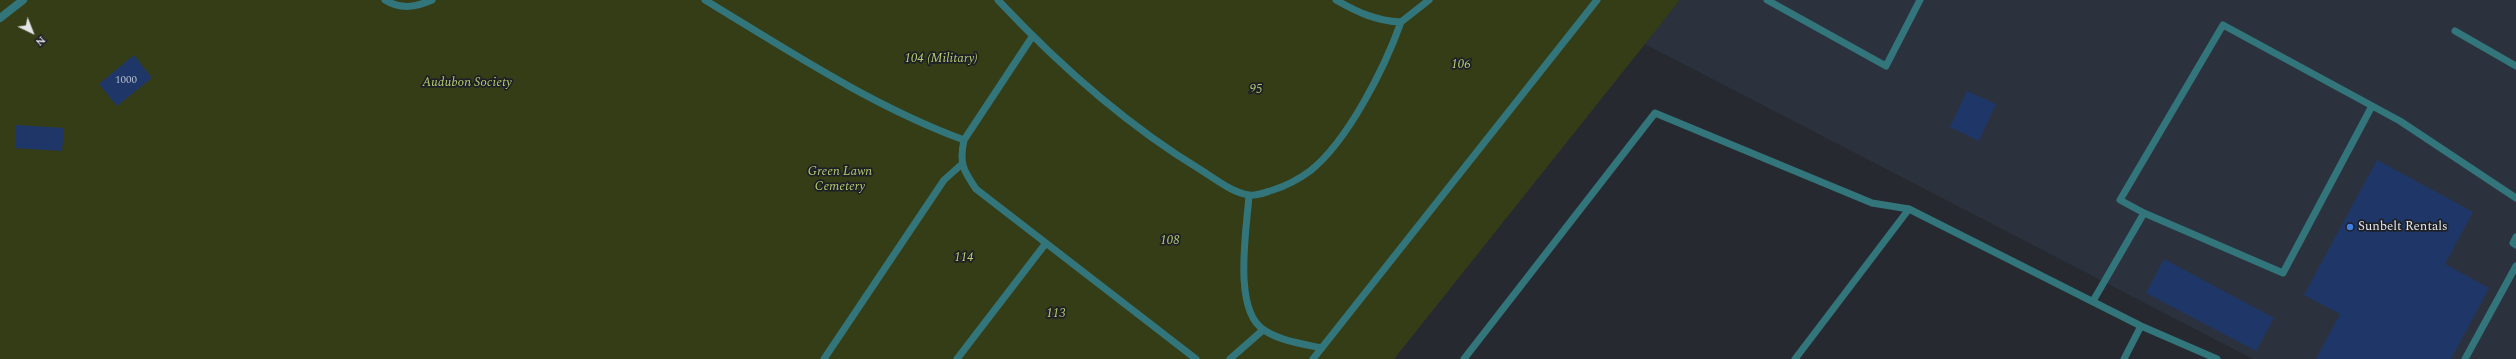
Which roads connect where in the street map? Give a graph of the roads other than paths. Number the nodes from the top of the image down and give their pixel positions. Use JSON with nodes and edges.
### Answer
{"nodes":[{"id":1,"x":23,"y":0,"type":"edge"},
{"id":2,"x":385,"y":0,"type":"edge"},
{"id":3,"x":432,"y":0,"type":"edge"},
{"id":4,"x":705,"y":0,"type":"edge"},
{"id":5,"x":998,"y":0,"type":"edge"},
{"id":6,"x":1336,"y":0,"type":"edge"},
{"id":7,"x":1429,"y":0,"type":"edge"},
{"id":8,"x":1597,"y":0,"type":"edge"},
{"id":9,"x":1767,"y":0,"type":"edge"},
{"id":10,"x":1920,"y":0,"type":"edge"},
{"id":11,"x":0,"y":18,"type":"edge"},
{"id":12,"x":1401,"y":22,"type":"junction"},
{"id":13,"x":2455,"y":31,"type":"dead end"},
{"id":14,"x":1032,"y":37,"type":"junction"},
{"id":15,"x":2516,"y":66,"type":"edge"},
{"id":16,"x":2372,"y":106,"type":"junction"},
{"id":17,"x":964,"y":140,"type":"junction"},
{"id":18,"x":962,"y":164,"type":"junction"},
{"id":19,"x":1249,"y":195,"type":"junction"},
{"id":20,"x":2516,"y":198,"type":"edge"},
{"id":21,"x":1909,"y":209,"type":"junction"},
{"id":22,"x":2144,"y":213,"type":"junction"},
{"id":23,"x":2516,"y":237,"type":"edge"},
{"id":24,"x":1046,"y":243,"type":"junction"},
{"id":25,"x":2516,"y":245,"type":"edge"},
{"id":26,"x":2516,"y":266,"type":"edge"},
{"id":27,"x":2093,"y":301,"type":"junction"},
{"id":28,"x":2141,"y":326,"type":"junction"},
{"id":29,"x":1263,"y":330,"type":"junction"},
{"id":30,"x":1322,"y":348,"type":"junction"},
{"id":31,"x":824,"y":359,"type":"edge"},
{"id":32,"x":957,"y":359,"type":"edge"},
{"id":33,"x":1196,"y":359,"type":"edge"},
{"id":34,"x":1230,"y":359,"type":"edge"},
{"id":35,"x":1314,"y":359,"type":"edge"},
{"id":36,"x":1464,"y":359,"type":"edge"},
{"id":37,"x":1795,"y":359,"type":"edge"},
{"id":38,"x":2124,"y":359,"type":"edge"},
{"id":39,"x":2217,"y":359,"type":"edge"},
{"id":40,"x":2465,"y":359,"type":"edge"}],
"edges":[{"from":1,"to":11,"type":"street"},
{"from":2,"to":3,"type":"lane"},
{"from":4,"to":17,"type":"lane"},
{"from":5,"to":14,"type":"lane"},
{"from":6,"to":12,"type":"lane"},
{"from":7,"to":12,"type":"lane"},
{"from":8,"to":30,"type":"lane"},
{"from":9,"to":10,"type":"lane"},
{"from":12,"to":19,"type":"lane"},
{"from":13,"to":15,"type":"lane"},
{"from":14,"to":17,"type":"lane"},
{"from":14,"to":19,"type":"lane"},
{"from":16,"to":20,"type":"lane"},
{"from":16,"to":22,"type":"lane"},
{"from":16,"to":22,"type":"lane"},
{"from":17,"to":18,"type":"lane"},
{"from":18,"to":24,"type":"lane"},
{"from":18,"to":31,"type":"lane"},
{"from":19,"to":29,"type":"lane"},
{"from":21,"to":27,"type":"lane"},
{"from":21,"to":36,"type":"lane"},
{"from":21,"to":37,"type":"lane"},
{"from":22,"to":27,"type":"lane"},
{"from":23,"to":25,"type":"lane"},
{"from":24,"to":32,"type":"lane"},
{"from":24,"to":33,"type":"lane"},
{"from":26,"to":40,"type":"lane"},
{"from":27,"to":28,"type":"lane"},
{"from":28,"to":38,"type":"lane"},
{"from":28,"to":39,"type":"lane"},
{"from":29,"to":30,"type":"lane"},
{"from":29,"to":34,"type":"lane"},
{"from":30,"to":35,"type":"lane"}]}
